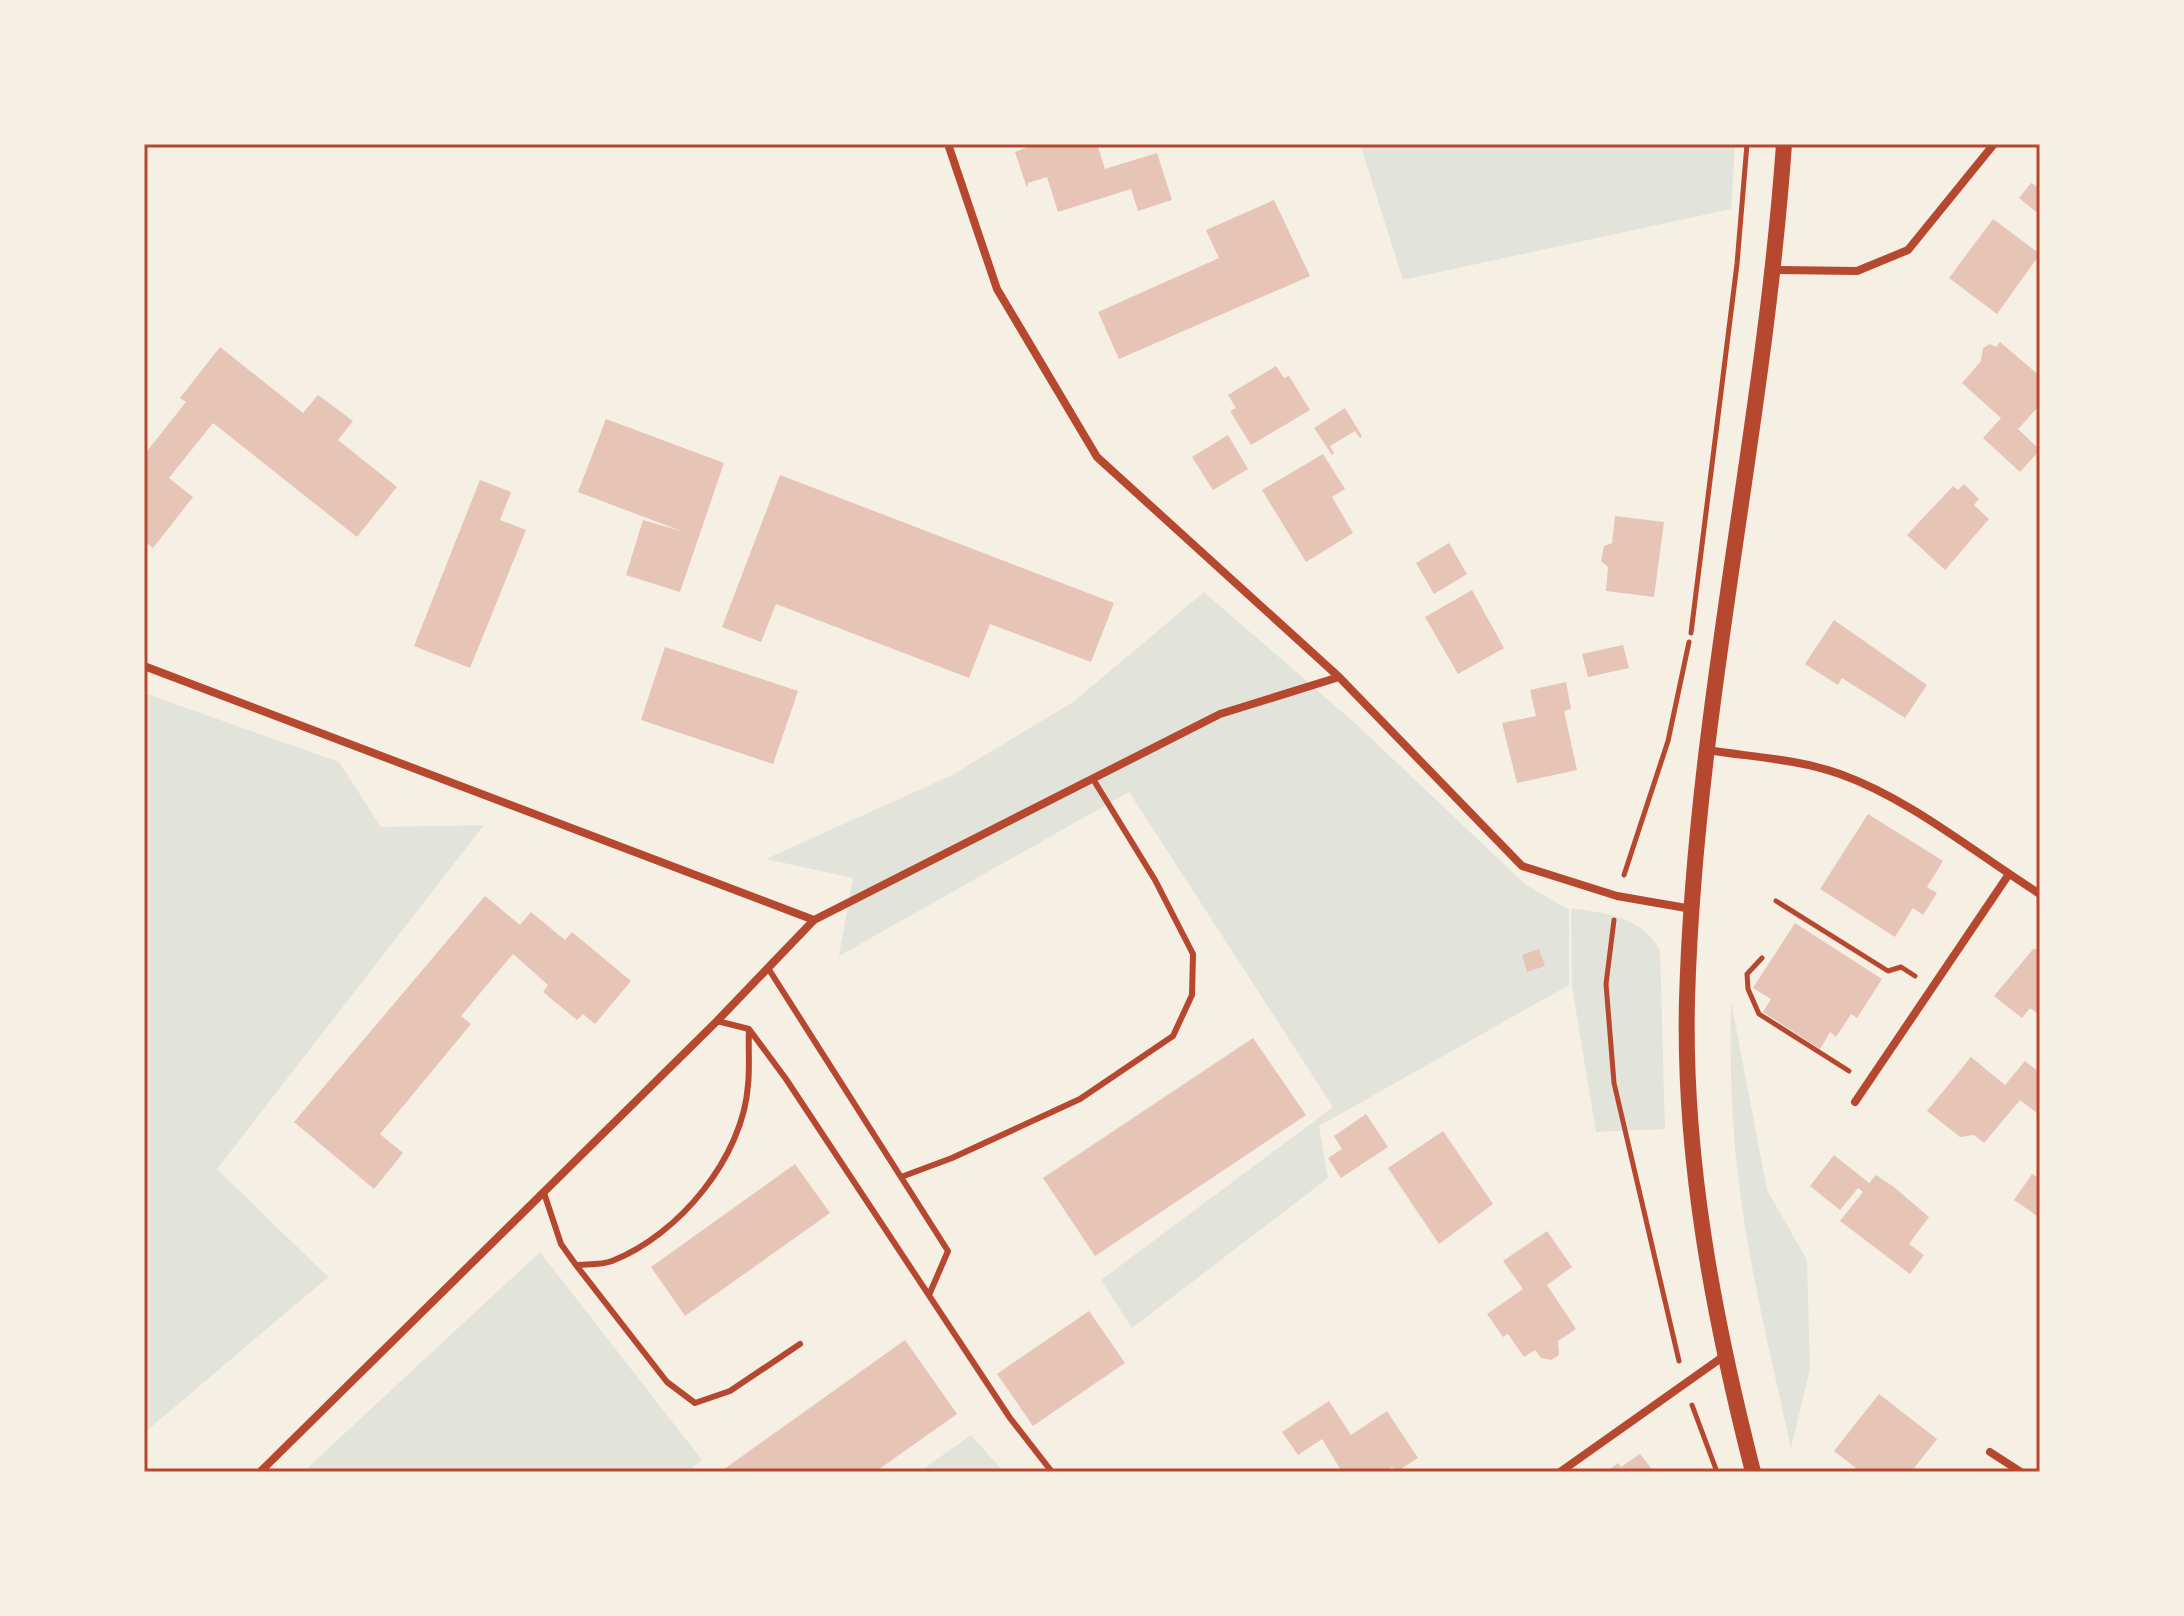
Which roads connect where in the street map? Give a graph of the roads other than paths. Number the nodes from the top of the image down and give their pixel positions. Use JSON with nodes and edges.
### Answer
{"nodes":[{"id":1,"x":948,"y":144,"type":"edge"},
{"id":2,"x":1784,"y":144,"type":"edge"},
{"id":3,"x":1994,"y":144,"type":"edge"},
{"id":4,"x":1775,"y":270,"type":"junction"},
{"id":5,"x":144,"y":666,"type":"edge"},
{"id":6,"x":1339,"y":677,"type":"junction"},
{"id":7,"x":1707,"y":750,"type":"junction"},
{"id":8,"x":1093,"y":779,"type":"junction"},
{"id":9,"x":2009,"y":874,"type":"junction"},
{"id":10,"x":2040,"y":894,"type":"edge"},
{"id":11,"x":1692,"y":909,"type":"junction"},
{"id":12,"x":814,"y":920,"type":"junction"},
{"id":13,"x":768,"y":968,"type":"junction"},
{"id":14,"x":717,"y":1021,"type":"junction"},
{"id":15,"x":749,"y":1029,"type":"junction"},
{"id":16,"x":1855,"y":1102,"type":"dead end"},
{"id":17,"x":901,"y":1177,"type":"junction"},
{"id":18,"x":544,"y":1193,"type":"junction"},
{"id":19,"x":576,"y":1265,"type":"junction"},
{"id":20,"x":929,"y":1295,"type":"junction"},
{"id":21,"x":800,"y":1344,"type":"dead end"},
{"id":22,"x":1724,"y":1356,"type":"junction"},
{"id":23,"x":1990,"y":1452,"type":"dead end"},
{"id":24,"x":260,"y":1472,"type":"edge"},
{"id":25,"x":1052,"y":1472,"type":"edge"},
{"id":26,"x":1560,"y":1472,"type":"edge"},
{"id":27,"x":1753,"y":1472,"type":"edge"},
{"id":28,"x":2021,"y":1472,"type":"edge"}],
"edges":[{"from":1,"to":6,"type":"street"},
{"from":2,"to":4,"type":"main road"},
{"from":3,"to":4,"type":"street"},
{"from":4,"to":7,"type":"main road"},
{"from":5,"to":12,"type":"street"},
{"from":6,"to":8,"type":"street"},
{"from":6,"to":11,"type":"street"},
{"from":7,"to":9,"type":"street"},
{"from":7,"to":11,"type":"main road"},
{"from":8,"to":12,"type":"street"},
{"from":8,"to":17,"type":"lane"},
{"from":9,"to":10,"type":"street"},
{"from":9,"to":16,"type":"street"},
{"from":11,"to":22,"type":"main road"},
{"from":12,"to":13,"type":"street"},
{"from":13,"to":14,"type":"street"},
{"from":13,"to":17,"type":"lane"},
{"from":14,"to":15,"type":"lane"},
{"from":14,"to":18,"type":"street"},
{"from":15,"to":19,"type":"lane"},
{"from":15,"to":20,"type":"lane"},
{"from":17,"to":20,"type":"lane"},
{"from":18,"to":19,"type":"lane"},
{"from":18,"to":24,"type":"street"},
{"from":19,"to":21,"type":"lane"},
{"from":20,"to":25,"type":"lane"},
{"from":22,"to":26,"type":"street"},
{"from":22,"to":27,"type":"main road"},
{"from":23,"to":28,"type":"street"}]}
